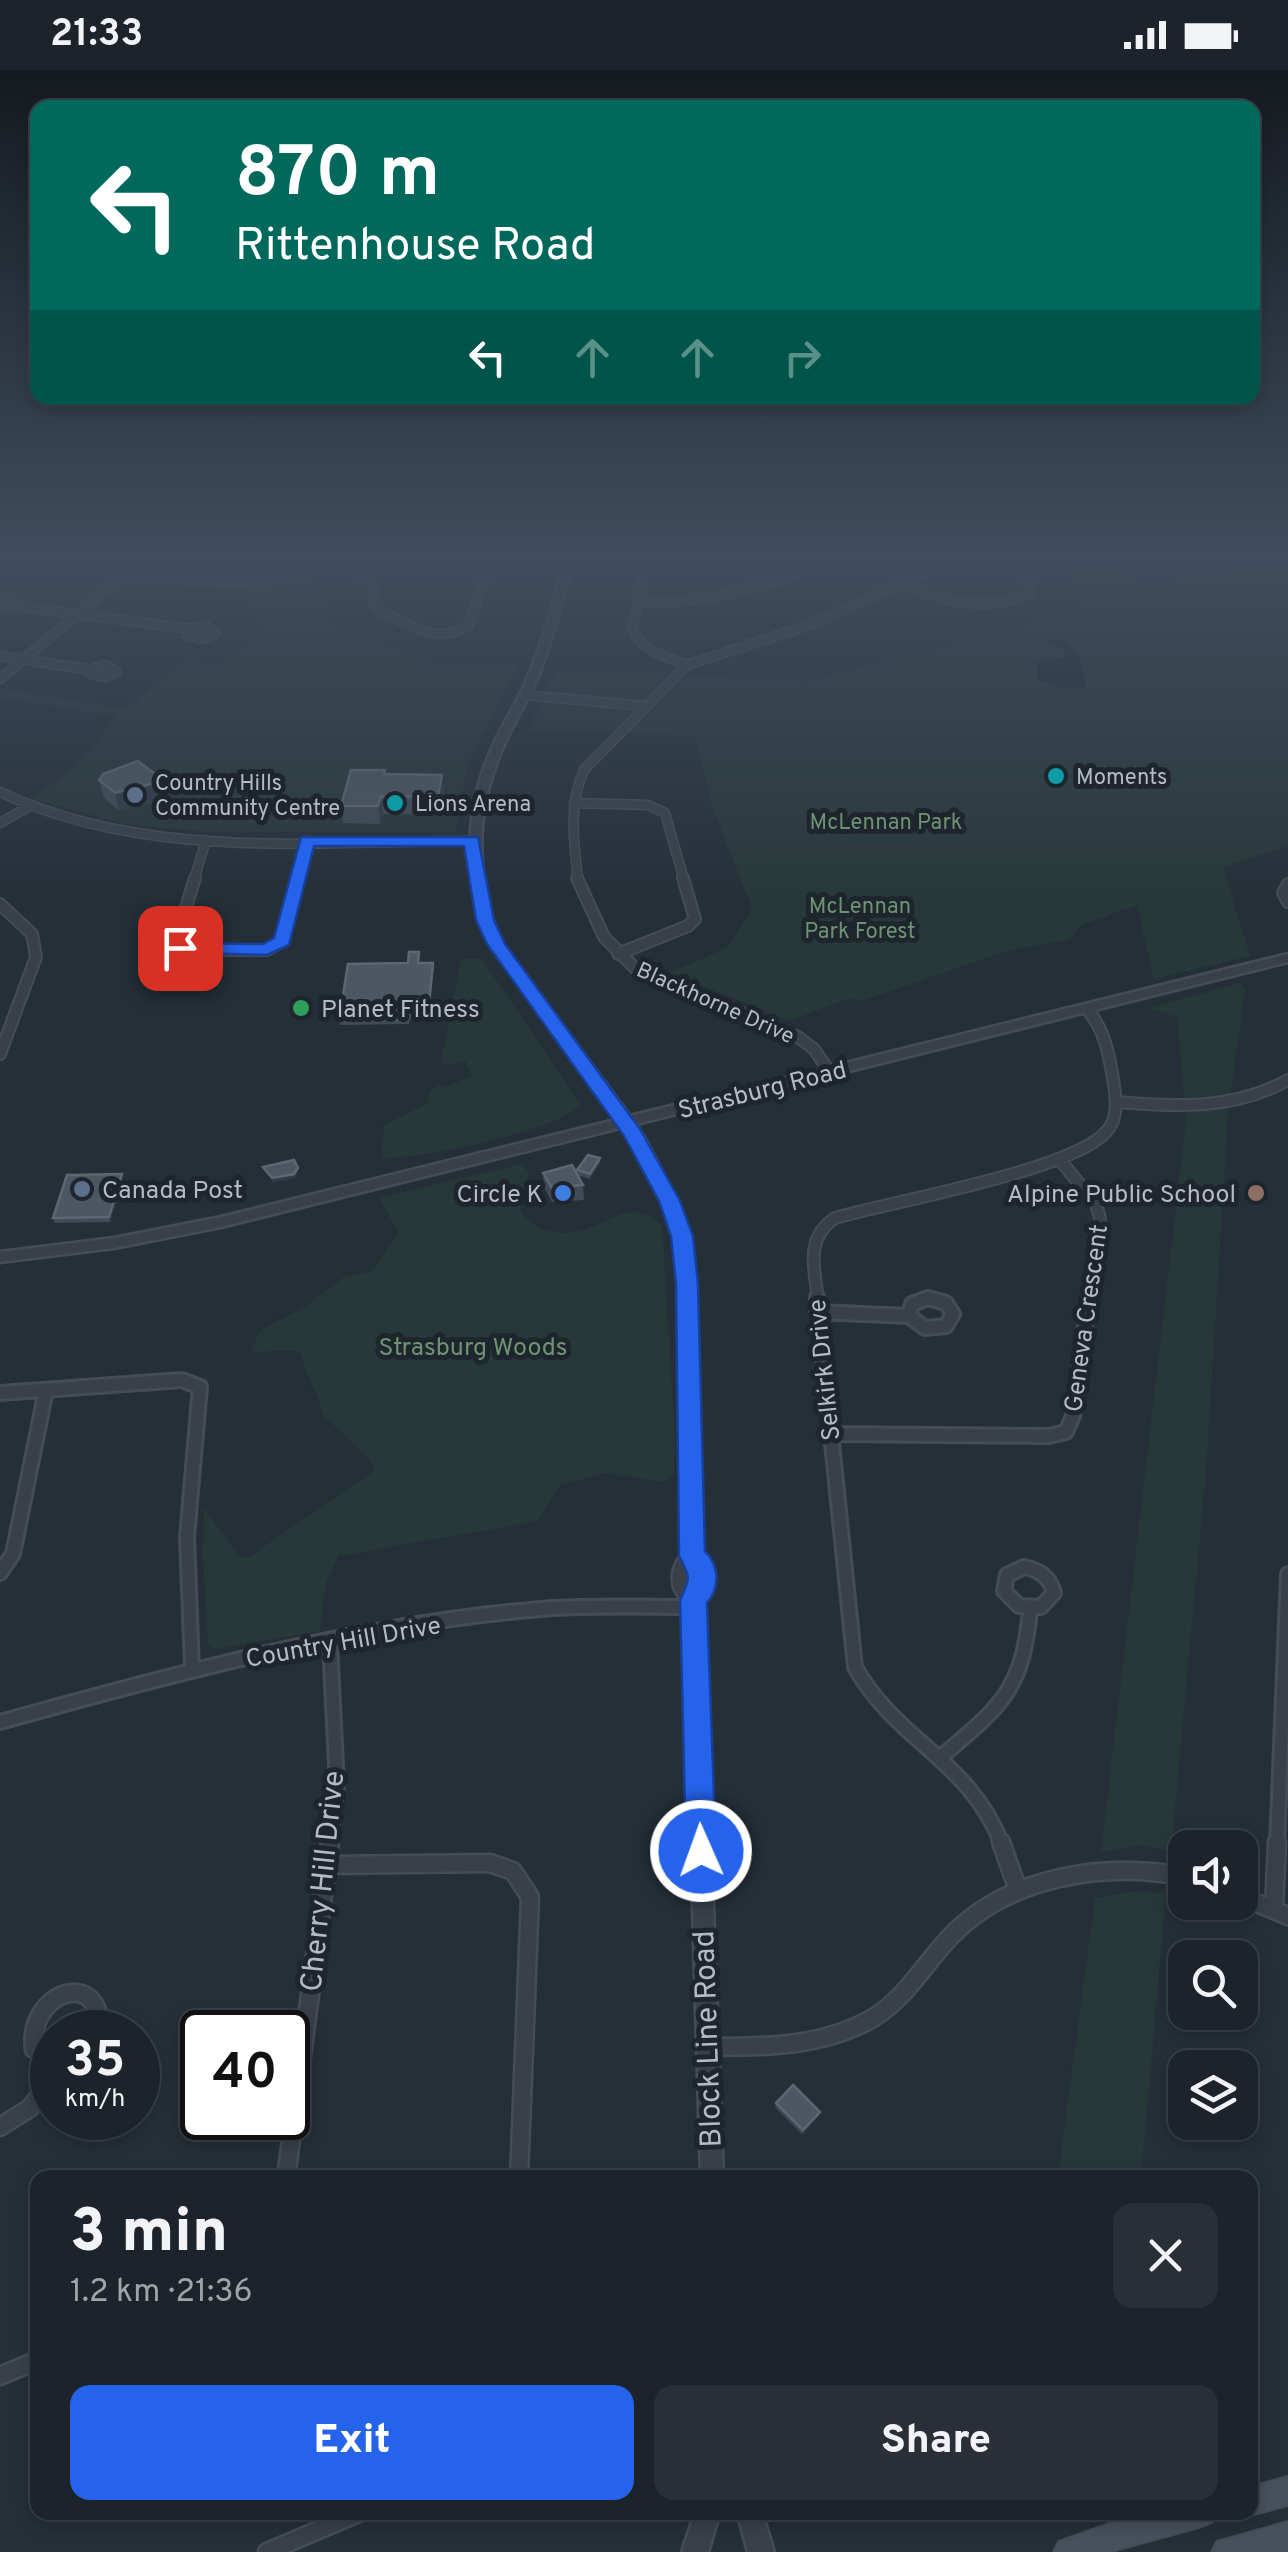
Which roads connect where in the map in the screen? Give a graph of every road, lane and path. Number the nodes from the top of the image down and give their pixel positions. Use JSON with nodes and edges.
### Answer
{"nodes":[{"id":1,"x":534,"y":672,"type":"edge"},
{"id":2,"x":680,"y":672,"type":"edge"},
{"id":3,"x":523,"y":698,"type":"junction"},
{"id":4,"x":640,"y":709,"type":"junction"},
{"id":5,"x":0,"y":792,"type":"edge"},
{"id":6,"x":574,"y":802,"type":"junction"},
{"id":7,"x":28,"y":807,"type":"junction"},
{"id":8,"x":0,"y":823,"type":"edge"},
{"id":9,"x":206,"y":840,"type":"junction"},
{"id":10,"x":307,"y":840,"type":"junction"},
{"id":11,"x":472,"y":841,"type":"junction"},
{"id":12,"x":1288,"y":884,"type":"edge"},
{"id":13,"x":1288,"y":902,"type":"edge"},
{"id":14,"x":2,"y":908,"type":"edge"},
{"id":15,"x":618,"y":954,"type":"junction"},
{"id":16,"x":1288,"y":958,"type":"edge"},
{"id":17,"x":1087,"y":1009,"type":"junction"},
{"id":18,"x":0,"y":1054,"type":"edge"},
{"id":19,"x":829,"y":1071,"type":"junction"},
{"id":20,"x":1288,"y":1080,"type":"edge"},
{"id":21,"x":1116,"y":1102,"type":"junction"},
{"id":22,"x":626,"y":1123,"type":"junction"},
{"id":23,"x":1060,"y":1160,"type":"junction"},
{"id":24,"x":0,"y":1257,"type":"edge"},
{"id":25,"x":818,"y":1312,"type":"junction"},
{"id":26,"x":909,"y":1316,"type":"dead end"},
{"id":27,"x":46,"y":1390,"type":"junction"},
{"id":28,"x":0,"y":1393,"type":"edge"},
{"id":29,"x":830,"y":1434,"type":"junction"},
{"id":30,"x":0,"y":1573,"type":"edge"},
{"id":31,"x":1288,"y":1574,"type":"edge"},
{"id":32,"x":693,"y":1603,"type":"junction"},
{"id":33,"x":1030,"y":1609,"type":"dead end"},
{"id":34,"x":330,"y":1643,"type":"junction"},
{"id":35,"x":192,"y":1669,"type":"junction"},
{"id":36,"x":0,"y":1722,"type":"edge"},
{"id":37,"x":942,"y":1756,"type":"junction"},
{"id":38,"x":328,"y":1865,"type":"junction"},
{"id":39,"x":1168,"y":1873,"type":"edge"},
{"id":40,"x":1018,"y":1890,"type":"junction"},
{"id":41,"x":1281,"y":1912,"type":"edge"},
{"id":42,"x":43,"y":2010,"type":"edge"},
{"id":43,"x":99,"y":2010,"type":"edge"},
{"id":44,"x":710,"y":2047,"type":"junction"},
{"id":45,"x":30,"y":2107,"type":"edge"},
{"id":46,"x":0,"y":2128,"type":"edge"},
{"id":47,"x":287,"y":2170,"type":"edge"},
{"id":48,"x":519,"y":2170,"type":"edge"},
{"id":49,"x":712,"y":2170,"type":"edge"},
{"id":50,"x":30,"y":2363,"type":"edge"},
{"id":51,"x":0,"y":2376,"type":"edge"},
{"id":52,"x":1288,"y":2492,"type":"edge"},
{"id":53,"x":1258,"y":2499,"type":"edge"},
{"id":54,"x":342,"y":2520,"type":"edge"},
{"id":55,"x":706,"y":2520,"type":"edge"},
{"id":56,"x":752,"y":2520,"type":"edge"},
{"id":57,"x":1171,"y":2520,"type":"edge"},
{"id":58,"x":1288,"y":2538,"type":"edge"},
{"id":59,"x":268,"y":2552,"type":"edge"},
{"id":60,"x":696,"y":2552,"type":"edge"},
{"id":61,"x":761,"y":2552,"type":"edge"},
{"id":62,"x":1069,"y":2552,"type":"edge"},
{"id":63,"x":1227,"y":2552,"type":"edge"}],
"edges":[{"from":1,"to":3,"type":"street","name":"Block Line Road"},
{"from":2,"to":4,"type":"street","name":"Blackhorne Drive"},
{"from":3,"to":4,"type":"street"},
{"from":3,"to":11,"type":"street","name":"Block Line Road"},
{"from":4,"to":6,"type":"street","name":"Blackhorne Drive"},
{"from":5,"to":7,"type":"street"},
{"from":6,"to":15,"type":"street","name":"Blackhorne Drive"},
{"from":6,"to":15,"type":"street"},
{"from":7,"to":8,"type":"street"},
{"from":7,"to":9,"type":"street"},
{"from":9,"to":10,"type":"street"},
{"from":9,"to":10,"type":"street"},
{"from":10,"to":11,"type":"street"},
{"from":11,"to":22,"type":"street","name":"Block Line Road"},
{"from":12,"to":13,"type":"street"},
{"from":14,"to":18,"type":"street"},
{"from":15,"to":19,"type":"street","name":"Blackhorne Drive"},
{"from":16,"to":17,"type":"street","name":"Strasburg Road"},
{"from":17,"to":19,"type":"street","name":"Strasburg Road"},
{"from":17,"to":21,"type":"street"},
{"from":19,"to":22,"type":"street","name":"Strasburg Road"},
{"from":20,"to":21,"type":"street"},
{"from":21,"to":23,"type":"street","name":"Selkirk Drive"},
{"from":22,"to":24,"type":"street","name":"Strasburg Road"},
{"from":22,"to":32,"type":"street","name":"Block Line Road"},
{"from":23,"to":25,"type":"street","name":"Selkirk Drive"},
{"from":23,"to":29,"type":"street","name":"Geneva Crescent"},
{"from":25,"to":26,"type":"street"},
{"from":25,"to":29,"type":"street","name":"Selkirk Drive"},
{"from":27,"to":28,"type":"street"},
{"from":27,"to":30,"type":"street"},
{"from":27,"to":35,"type":"street"},
{"from":29,"to":37,"type":"street","name":"Selkirk Drive"},
{"from":31,"to":41,"type":"street"},
{"from":32,"to":34,"type":"street","name":"Country Hill Drive"},
{"from":32,"to":44,"type":"street","name":"Block Line Road"},
{"from":33,"to":37,"type":"street"},
{"from":34,"to":35,"type":"street","name":"Country Hill Drive"},
{"from":34,"to":38,"type":"street","name":"Cherry Hill Drive"},
{"from":35,"to":36,"type":"street","name":"Country Hill Drive"},
{"from":37,"to":40,"type":"street","name":"Selkirk Drive"},
{"from":38,"to":47,"type":"street","name":"Cherry Hill Drive"},
{"from":38,"to":48,"type":"street"},
{"from":39,"to":40,"type":"street"},
{"from":40,"to":44,"type":"street"},
{"from":42,"to":43,"type":"street"},
{"from":44,"to":49,"type":"street","name":"Block Line Road"},
{"from":45,"to":46,"type":"street"},
{"from":50,"to":51,"type":"street"},
{"from":52,"to":53,"type":"main road"},
{"from":54,"to":59,"type":"street"},
{"from":55,"to":60,"type":"street"},
{"from":56,"to":61,"type":"street"},
{"from":57,"to":62,"type":"main road"},
{"from":58,"to":63,"type":"main road"}]}
